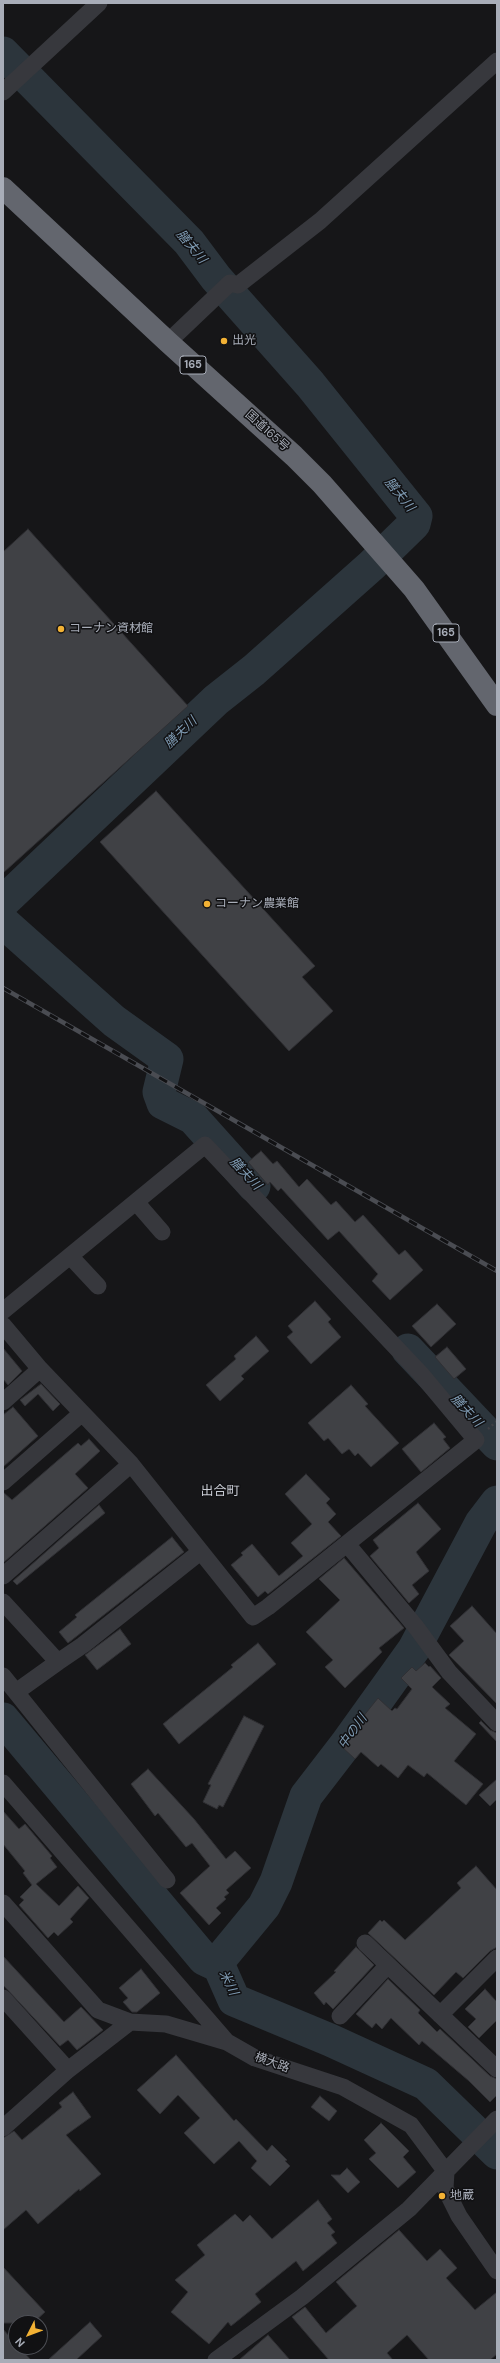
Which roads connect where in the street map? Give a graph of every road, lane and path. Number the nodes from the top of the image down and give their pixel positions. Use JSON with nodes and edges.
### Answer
{"nodes":[{"id":1,"x":99,"y":3,"type":"edge"},
{"id":2,"x":497,"y":62,"type":"edge"},
{"id":3,"x":3,"y":92,"type":"edge"},
{"id":4,"x":3,"y":188,"type":"edge"},
{"id":5,"x":168,"y":342,"type":"junction"},
{"id":6,"x":497,"y":705,"type":"edge"},
{"id":7,"x":136,"y":1202,"type":"junction"},
{"id":8,"x":162,"y":1232,"type":"dead end"},
{"id":9,"x":70,"y":1256,"type":"junction"},
{"id":10,"x":98,"y":1286,"type":"dead end"},
{"id":11,"x":3,"y":1311,"type":"edge"},
{"id":12,"x":3,"y":1325,"type":"edge"},
{"id":13,"x":40,"y":1369,"type":"junction"},
{"id":14,"x":3,"y":1402,"type":"edge"},
{"id":15,"x":82,"y":1413,"type":"junction"},
{"id":16,"x":497,"y":1421,"type":"edge"},
{"id":17,"x":489,"y":1428,"type":"dead end"},
{"id":18,"x":131,"y":1464,"type":"junction"},
{"id":19,"x":3,"y":1482,"type":"edge"},
{"id":20,"x":347,"y":1544,"type":"junction"},
{"id":21,"x":200,"y":1552,"type":"junction"},
{"id":22,"x":3,"y":1576,"type":"edge"},
{"id":23,"x":3,"y":1602,"type":"edge"},
{"id":24,"x":58,"y":1662,"type":"junction"},
{"id":25,"x":3,"y":1676,"type":"edge"},
{"id":26,"x":16,"y":1692,"type":"junction"},
{"id":27,"x":497,"y":1723,"type":"edge"},
{"id":28,"x":3,"y":1783,"type":"edge"},
{"id":29,"x":166,"y":1880,"type":"dead end"},
{"id":30,"x":3,"y":1903,"type":"edge"},
{"id":31,"x":365,"y":1943,"type":"dead end"},
{"id":32,"x":497,"y":1958,"type":"edge"},
{"id":33,"x":388,"y":1965,"type":"junction"},
{"id":34,"x":3,"y":1998,"type":"edge"},
{"id":35,"x":440,"y":2015,"type":"junction"},
{"id":36,"x":340,"y":2016,"type":"dead end"},
{"id":37,"x":130,"y":2022,"type":"junction"},
{"id":38,"x":227,"y":2042,"type":"junction"},
{"id":39,"x":68,"y":2070,"type":"junction"},
{"id":40,"x":497,"y":2070,"type":"edge"},
{"id":41,"x":497,"y":2119,"type":"edge"},
{"id":42,"x":3,"y":2128,"type":"edge"},
{"id":43,"x":446,"y":2172,"type":"junction"},
{"id":44,"x":497,"y":2271,"type":"edge"},
{"id":45,"x":216,"y":2360,"type":"edge"}],
"edges":[{"from":1,"to":3,"type":"street"},
{"from":2,"to":5,"type":"street"},
{"from":4,"to":5,"type":"highway","name":"国道165号","number":"165"},
{"from":5,"to":6,"type":"highway","name":"国道165号","number":"165"},
{"from":7,"to":8,"type":"street"},
{"from":7,"to":9,"type":"street"},
{"from":7,"to":20,"type":"street"},
{"from":9,"to":10,"type":"street"},
{"from":9,"to":11,"type":"street"},
{"from":12,"to":13,"type":"street"},
{"from":13,"to":14,"type":"street"},
{"from":13,"to":15,"type":"street"},
{"from":15,"to":18,"type":"street"},
{"from":15,"to":19,"type":"street"},
{"from":16,"to":17,"type":"path"},
{"from":18,"to":21,"type":"street"},
{"from":18,"to":22,"type":"street"},
{"from":20,"to":21,"type":"street"},
{"from":20,"to":27,"type":"street"},
{"from":21,"to":24,"type":"street"},
{"from":23,"to":24,"type":"street"},
{"from":24,"to":26,"type":"street"},
{"from":25,"to":26,"type":"street"},
{"from":26,"to":29,"type":"street"},
{"from":28,"to":38,"type":"street"},
{"from":30,"to":37,"type":"street","name":"横大路"},
{"from":31,"to":33,"type":"street"},
{"from":32,"to":35,"type":"street"},
{"from":33,"to":35,"type":"street"},
{"from":33,"to":36,"type":"street"},
{"from":34,"to":39,"type":"street"},
{"from":35,"to":40,"type":"street"},
{"from":37,"to":38,"type":"street","name":"横大路"},
{"from":37,"to":39,"type":"street"},
{"from":38,"to":43,"type":"street","name":"横大路"},
{"from":39,"to":42,"type":"street"},
{"from":41,"to":43,"type":"street"},
{"from":43,"to":44,"type":"street"},
{"from":43,"to":45,"type":"street"}]}
